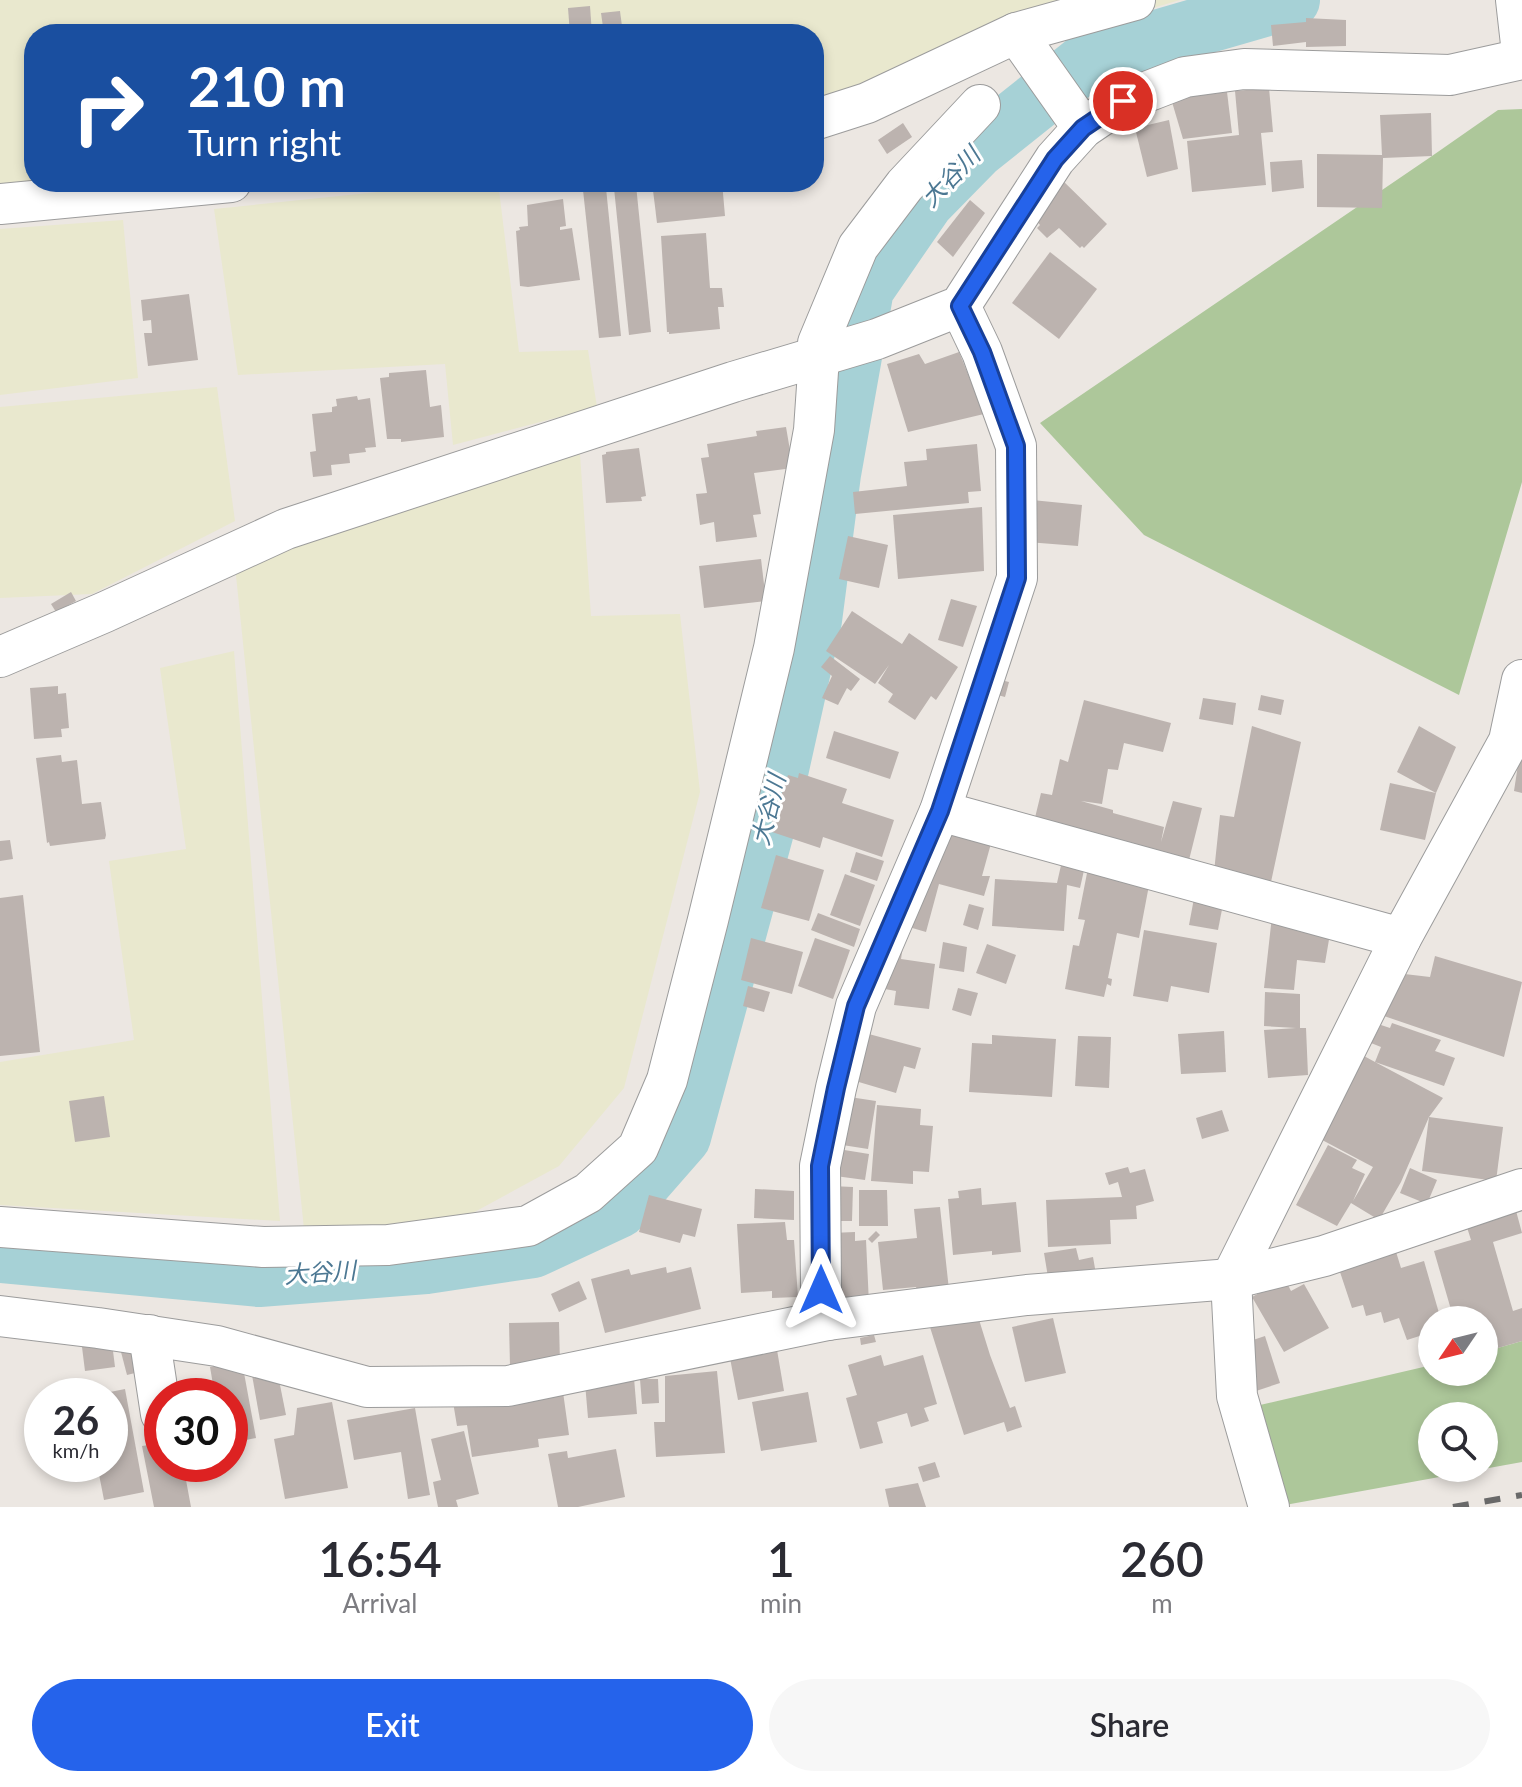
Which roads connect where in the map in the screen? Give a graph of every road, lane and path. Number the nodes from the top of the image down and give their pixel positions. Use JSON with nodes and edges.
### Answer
{"nodes":[{"id":1,"x":1135,"y":0,"type":"edge"},
{"id":2,"x":1516,"y":0,"type":"edge"},
{"id":3,"x":1021,"y":39,"type":"junction"},
{"id":4,"x":1522,"y":53,"type":"edge"},
{"id":5,"x":1522,"y":59,"type":"edge"},
{"id":6,"x":980,"y":105,"type":"dead end"},
{"id":7,"x":1074,"y":116,"type":"junction"},
{"id":8,"x":824,"y":117,"type":"edge"},
{"id":9,"x":126,"y":192,"type":"edge"},
{"id":10,"x":0,"y":204,"type":"edge"},
{"id":11,"x":960,"y":306,"type":"junction"},
{"id":12,"x":823,"y":356,"type":"junction"},
{"id":13,"x":0,"y":657,"type":"edge"},
{"id":14,"x":1522,"y":680,"type":"edge"},
{"id":15,"x":940,"y":811,"type":"junction"},
{"id":16,"x":1401,"y":938,"type":"junction"},
{"id":17,"x":1522,"y":1189,"type":"edge"},
{"id":18,"x":0,"y":1227,"type":"edge"},
{"id":19,"x":1231,"y":1279,"type":"junction"},
{"id":20,"x":0,"y":1316,"type":"edge"},
{"id":21,"x":828,"y":1320,"type":"junction"},
{"id":22,"x":149,"y":1335,"type":"junction"},
{"id":23,"x":156,"y":1378,"type":"edge"},
{"id":24,"x":1269,"y":1507,"type":"edge"}],
"edges":[{"from":1,"to":3,"type":"street"},
{"from":2,"to":4,"type":"street"},
{"from":3,"to":7,"type":"street"},
{"from":3,"to":8,"type":"street"},
{"from":5,"to":7,"type":"street"},
{"from":6,"to":12,"type":"street"},
{"from":7,"to":11,"type":"street"},
{"from":9,"to":10,"type":"street"},
{"from":11,"to":12,"type":"street"},
{"from":11,"to":15,"type":"street"},
{"from":12,"to":13,"type":"street"},
{"from":12,"to":18,"type":"street"},
{"from":14,"to":16,"type":"street"},
{"from":15,"to":16,"type":"street"},
{"from":15,"to":21,"type":"street"},
{"from":16,"to":19,"type":"street"},
{"from":17,"to":19,"type":"street"},
{"from":19,"to":21,"type":"street"},
{"from":19,"to":24,"type":"street"},
{"from":20,"to":22,"type":"street"},
{"from":21,"to":22,"type":"street"},
{"from":22,"to":23,"type":"street"}]}
